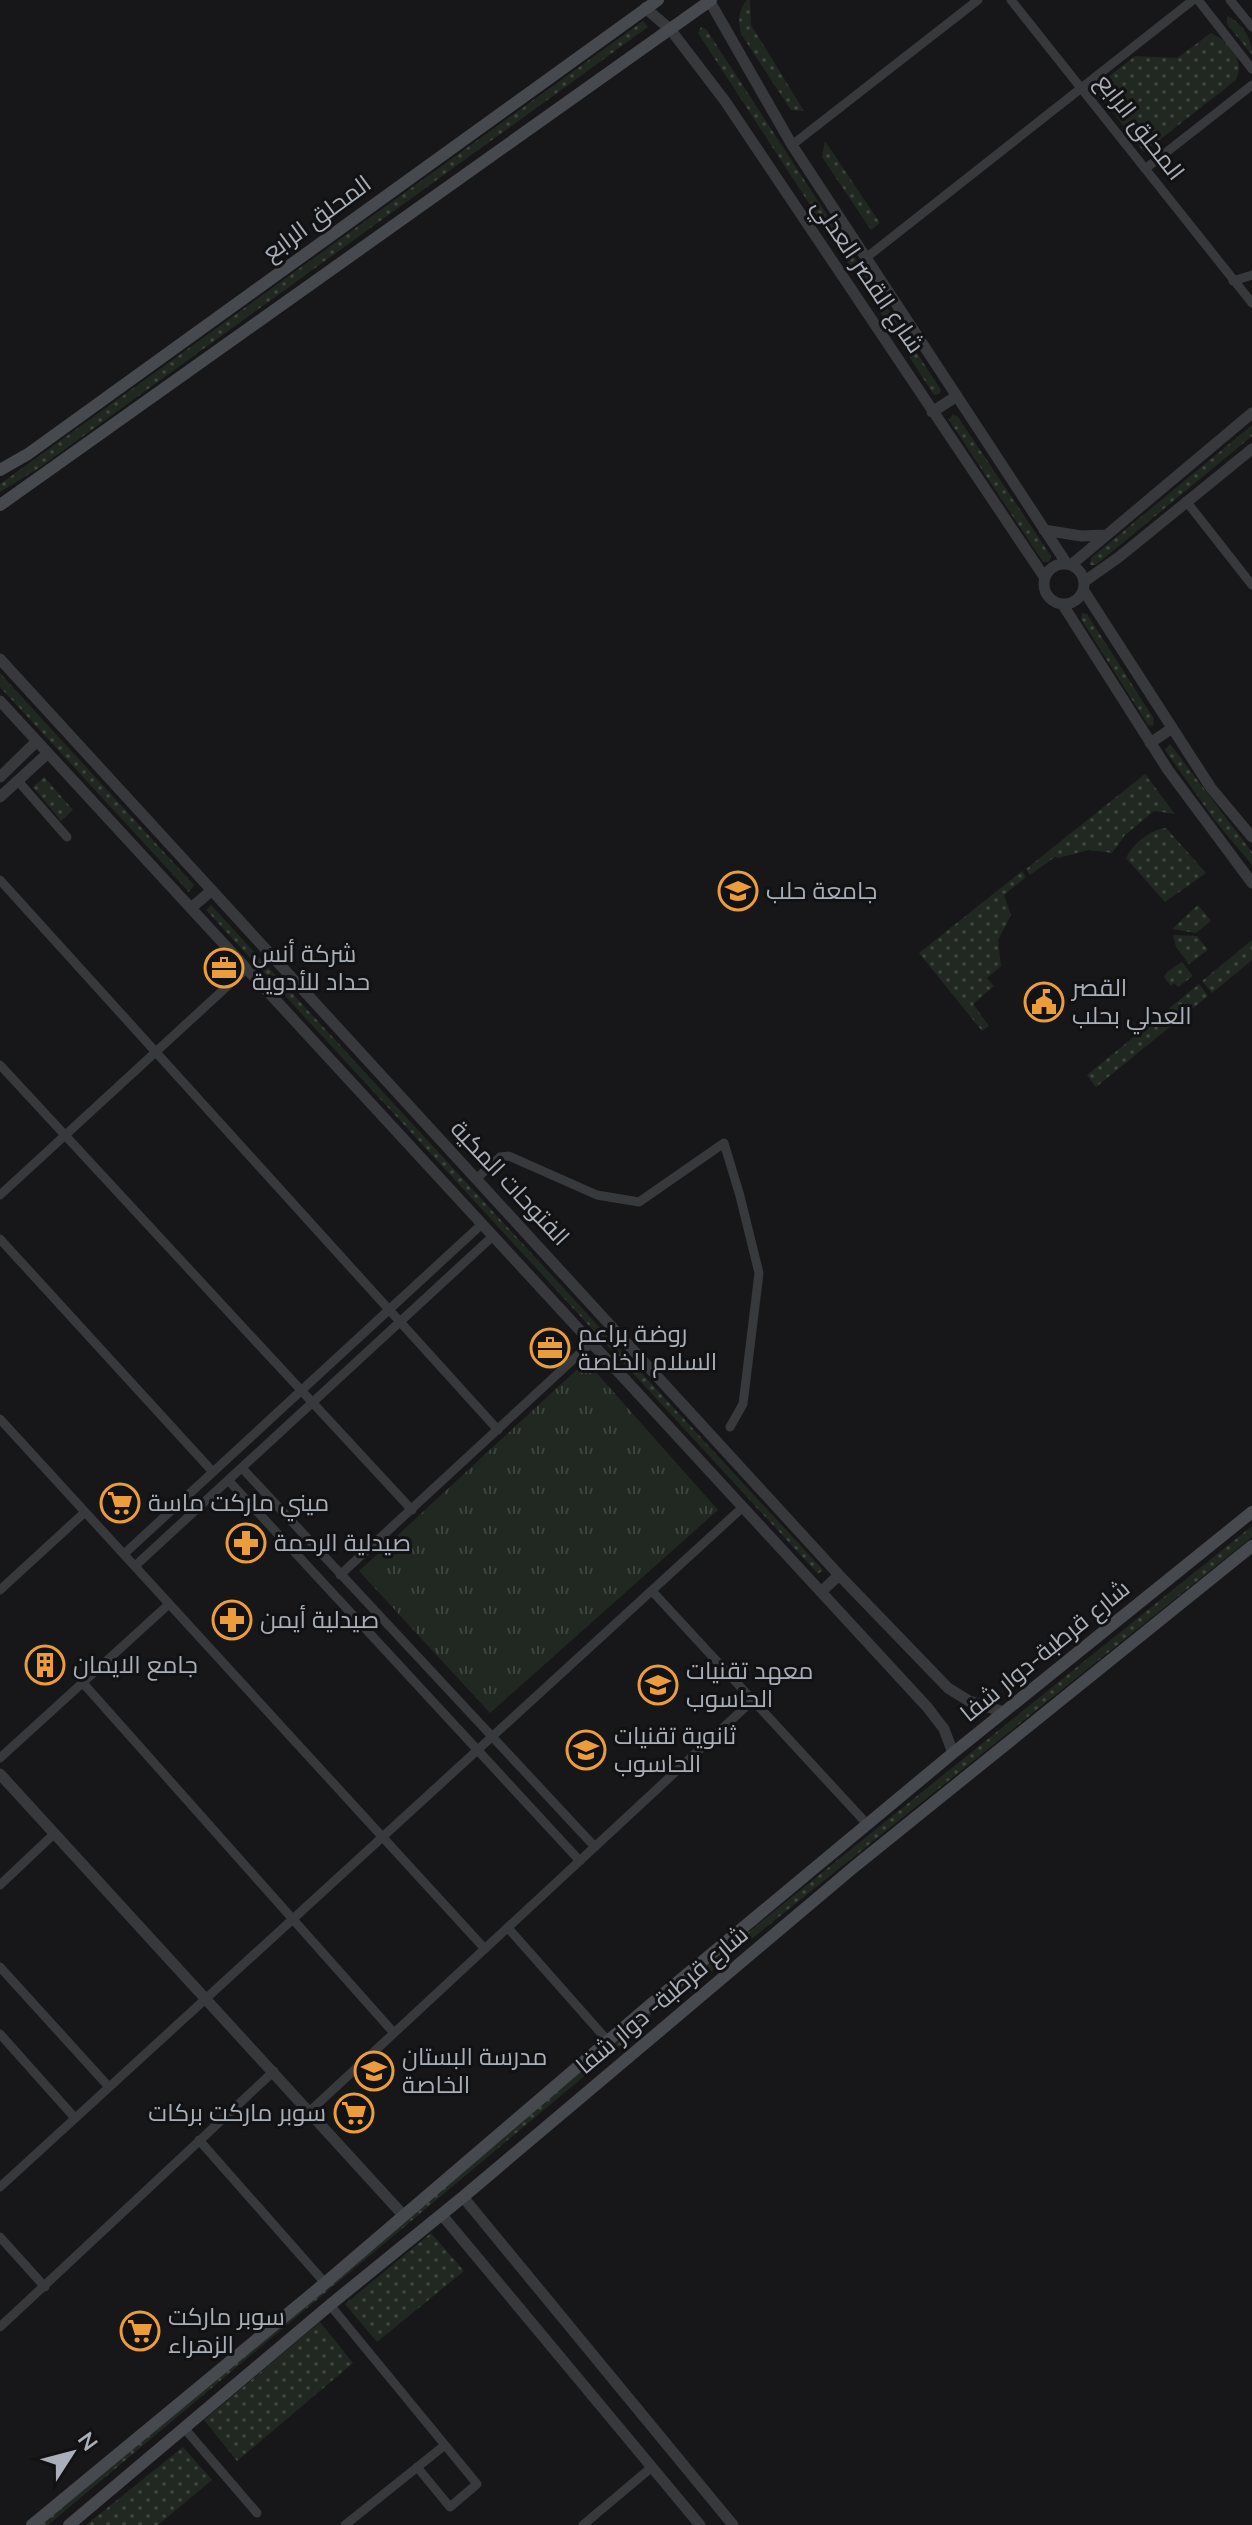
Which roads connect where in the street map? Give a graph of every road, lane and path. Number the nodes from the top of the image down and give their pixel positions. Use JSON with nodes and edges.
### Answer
{"nodes":[{"id":1,"x":658,"y":0,"type":"edge"},
{"id":2,"x":710,"y":0,"type":"edge"},
{"id":3,"x":978,"y":0,"type":"edge"},
{"id":4,"x":1011,"y":0,"type":"edge"},
{"id":5,"x":1196,"y":0,"type":"edge"},
{"id":6,"x":1230,"y":0,"type":"edge"},
{"id":7,"x":645,"y":8,"type":"junction"},
{"id":8,"x":1252,"y":27,"type":"edge"},
{"id":9,"x":670,"y":29,"type":"junction"},
{"id":10,"x":1252,"y":69,"type":"edge"},
{"id":11,"x":1252,"y":85,"type":"edge"},
{"id":12,"x":1081,"y":89,"type":"junction"},
{"id":13,"x":792,"y":145,"type":"junction"},
{"id":14,"x":1145,"y":169,"type":"junction"},
{"id":15,"x":867,"y":257,"type":"junction"},
{"id":16,"x":1252,"y":275,"type":"edge"},
{"id":17,"x":1233,"y":281,"type":"junction"},
{"id":18,"x":1252,"y":303,"type":"edge"},
{"id":19,"x":957,"y":396,"type":"junction"},
{"id":20,"x":932,"y":412,"type":"junction"},
{"id":21,"x":1252,"y":413,"type":"edge"},
{"id":22,"x":1252,"y":449,"type":"edge"},
{"id":23,"x":0,"y":470,"type":"edge"},
{"id":24,"x":1186,"y":501,"type":"junction"},
{"id":25,"x":1,"y":506,"type":"edge"},
{"id":26,"x":1044,"y":530,"type":"junction"},
{"id":27,"x":1106,"y":535,"type":"junction"},
{"id":28,"x":1069,"y":564,"type":"junction"},
{"id":29,"x":1045,"y":578,"type":"junction"},
{"id":30,"x":1252,"y":585,"type":"edge"},
{"id":31,"x":1084,"y":586,"type":"junction"},
{"id":32,"x":1063,"y":605,"type":"junction"},
{"id":33,"x":0,"y":659,"type":"edge"},
{"id":34,"x":0,"y":701,"type":"edge"},
{"id":35,"x":1171,"y":729,"type":"junction"},
{"id":36,"x":37,"y":741,"type":"junction"},
{"id":37,"x":1150,"y":743,"type":"junction"},
{"id":38,"x":48,"y":753,"type":"junction"},
{"id":39,"x":0,"y":777,"type":"edge"},
{"id":40,"x":18,"y":781,"type":"junction"},
{"id":41,"x":0,"y":797,"type":"edge"},
{"id":42,"x":67,"y":837,"type":"dead end"},
{"id":43,"x":1252,"y":837,"type":"edge"},
{"id":44,"x":0,"y":880,"type":"edge"},
{"id":45,"x":1252,"y":883,"type":"edge"},
{"id":46,"x":211,"y":891,"type":"junction"},
{"id":47,"x":191,"y":908,"type":"junction"},
{"id":48,"x":246,"y":969,"type":"junction"},
{"id":49,"x":156,"y":1052,"type":"junction"},
{"id":50,"x":0,"y":1065,"type":"edge"},
{"id":51,"x":65,"y":1135,"type":"junction"},
{"id":52,"x":476,"y":1179,"type":"junction"},
{"id":53,"x":0,"y":1195,"type":"edge"},
{"id":54,"x":482,"y":1224,"type":"junction"},
{"id":55,"x":493,"y":1236,"type":"junction"},
{"id":56,"x":0,"y":1239,"type":"edge"},
{"id":57,"x":389,"y":1310,"type":"junction"},
{"id":58,"x":400,"y":1322,"type":"junction"},
{"id":59,"x":591,"y":1343,"type":"junction"},
{"id":60,"x":301,"y":1391,"type":"junction"},
{"id":61,"x":312,"y":1403,"type":"junction"},
{"id":62,"x":0,"y":1419,"type":"edge"},
{"id":63,"x":730,"y":1427,"type":"dead end"},
{"id":64,"x":498,"y":1430,"type":"junction"},
{"id":65,"x":242,"y":1468,"type":"junction"},
{"id":66,"x":213,"y":1472,"type":"junction"},
{"id":67,"x":228,"y":1480,"type":"junction"},
{"id":68,"x":743,"y":1507,"type":"junction"},
{"id":69,"x":412,"y":1510,"type":"junction"},
{"id":70,"x":85,"y":1512,"type":"junction"},
{"id":71,"x":1252,"y":1512,"type":"edge"},
{"id":72,"x":1252,"y":1546,"type":"edge"},
{"id":73,"x":124,"y":1554,"type":"junction"},
{"id":74,"x":135,"y":1566,"type":"junction"},
{"id":75,"x":340,"y":1575,"type":"junction"},
{"id":76,"x":839,"y":1575,"type":"junction"},
{"id":77,"x":0,"y":1590,"type":"edge"},
{"id":78,"x":652,"y":1591,"type":"junction"},
{"id":79,"x":821,"y":1592,"type":"junction"},
{"id":80,"x":169,"y":1604,"type":"junction"},
{"id":81,"x":83,"y":1683,"type":"junction"},
{"id":82,"x":753,"y":1700,"type":"junction"},
{"id":83,"x":1004,"y":1712,"type":"junction"},
{"id":84,"x":492,"y":1737,"type":"junction"},
{"id":85,"x":478,"y":1750,"type":"junction"},
{"id":86,"x":953,"y":1753,"type":"junction"},
{"id":87,"x":0,"y":1758,"type":"edge"},
{"id":88,"x":0,"y":1774,"type":"edge"},
{"id":89,"x":868,"y":1825,"type":"junction"},
{"id":90,"x":55,"y":1833,"type":"junction"},
{"id":91,"x":383,"y":1837,"type":"junction"},
{"id":92,"x":595,"y":1847,"type":"junction"},
{"id":93,"x":838,"y":1850,"type":"junction"},
{"id":94,"x":580,"y":1861,"type":"junction"},
{"id":95,"x":854,"y":1867,"type":"junction"},
{"id":96,"x":0,"y":1885,"type":"edge"},
{"id":97,"x":293,"y":1919,"type":"junction"},
{"id":98,"x":508,"y":1928,"type":"junction"},
{"id":99,"x":485,"y":1949,"type":"junction"},
{"id":100,"x":0,"y":1967,"type":"edge"},
{"id":101,"x":206,"y":1998,"type":"junction"},
{"id":102,"x":651,"y":2004,"type":"junction"},
{"id":103,"x":667,"y":2024,"type":"junction"},
{"id":104,"x":394,"y":2033,"type":"junction"},
{"id":105,"x":0,"y":2034,"type":"edge"},
{"id":106,"x":608,"y":2041,"type":"junction"},
{"id":107,"x":274,"y":2071,"type":"junction"},
{"id":108,"x":109,"y":2087,"type":"junction"},
{"id":109,"x":310,"y":2111,"type":"junction"},
{"id":110,"x":75,"y":2118,"type":"junction"},
{"id":111,"x":199,"y":2140,"type":"junction"},
{"id":112,"x":0,"y":2187,"type":"edge"},
{"id":113,"x":463,"y":2197,"type":"junction"},
{"id":114,"x":442,"y":2215,"type":"junction"},
{"id":115,"x":404,"y":2216,"type":"junction"},
{"id":116,"x":0,"y":2237,"type":"edge"},
{"id":117,"x":325,"y":2283,"type":"junction"},
{"id":118,"x":45,"y":2287,"type":"junction"},
{"id":119,"x":330,"y":2305,"type":"junction"},
{"id":120,"x":0,"y":2327,"type":"edge"},
{"id":121,"x":235,"y":2358,"type":"junction"},
{"id":122,"x":249,"y":2374,"type":"junction"},
{"id":123,"x":185,"y":2429,"type":"junction"},
{"id":124,"x":445,"y":2445,"type":"junction"},
{"id":125,"x":417,"y":2467,"type":"junction"},
{"id":126,"x":652,"y":2467,"type":"junction"},
{"id":127,"x":257,"y":2513,"type":"dead end"},
{"id":128,"x":32,"y":2525,"type":"edge"},
{"id":129,"x":69,"y":2525,"type":"edge"},
{"id":130,"x":345,"y":2525,"type":"edge"},
{"id":131,"x":583,"y":2525,"type":"edge"},
{"id":132,"x":700,"y":2525,"type":"edge"},
{"id":133,"x":733,"y":2525,"type":"edge"}],
"edges":[{"from":1,"to":7,"type":"main road","name":"المحلق الرابع"},
{"from":2,"to":9,"type":"main road"},
{"from":2,"to":13,"type":"street","name":"شارع القصر العدلي"},
{"from":3,"to":13,"type":"street"},
{"from":4,"to":12,"type":"street","name":"المحلق الرابع"},
{"from":5,"to":10,"type":"street"},
{"from":5,"to":12,"type":"street"},
{"from":6,"to":8,"type":"street"},
{"from":7,"to":9,"type":"street","name":"شارع القصر العدلي"},
{"from":7,"to":23,"type":"main road","name":"المحلق الرابع"},
{"from":9,"to":20,"type":"street","name":"شارع القصر العدلي"},
{"from":9,"to":25,"type":"main road"},
{"from":11,"to":14,"type":"street"},
{"from":12,"to":14,"type":"street","name":"المحلق الرابع"},
{"from":12,"to":15,"type":"street"},
{"from":13,"to":15,"type":"street","name":"شارع القصر العدلي"},
{"from":14,"to":17,"type":"street","name":"المحلق الرابع"},
{"from":15,"to":19,"type":"street","name":"شارع القصر العدلي"},
{"from":16,"to":17,"type":"street"},
{"from":17,"to":18,"type":"street","name":"المحلق الرابع"},
{"from":19,"to":20,"type":"street"},
{"from":19,"to":26,"type":"street","name":"شارع القصر العدلي"},
{"from":20,"to":29,"type":"street","name":"شارع القصر العدلي"},
{"from":21,"to":27,"type":"street"},
{"from":22,"to":24,"type":"street"},
{"from":24,"to":30,"type":"street"},
{"from":24,"to":31,"type":"street"},
{"from":26,"to":27,"type":"street"},
{"from":26,"to":28,"type":"street","name":"شارع القصر العدلي"},
{"from":27,"to":28,"type":"street"},
{"from":28,"to":29,"type":"street"},
{"from":28,"to":31,"type":"street"},
{"from":29,"to":32,"type":"street"},
{"from":31,"to":32,"type":"street"},
{"from":31,"to":35,"type":"street"},
{"from":32,"to":37,"type":"street"},
{"from":33,"to":46,"type":"street","name":"الفتوحات المكية"},
{"from":34,"to":36,"type":"street"},
{"from":35,"to":37,"type":"street"},
{"from":35,"to":43,"type":"street"},
{"from":36,"to":38,"type":"street"},
{"from":36,"to":39,"type":"street"},
{"from":37,"to":45,"type":"street"},
{"from":38,"to":40,"type":"street"},
{"from":38,"to":47,"type":"street"},
{"from":40,"to":41,"type":"street"},
{"from":40,"to":42,"type":"street"},
{"from":44,"to":49,"type":"street"},
{"from":46,"to":47,"type":"street"},
{"from":46,"to":52,"type":"street","name":"الفتوحات المكية"},
{"from":47,"to":48,"type":"street"},
{"from":48,"to":49,"type":"street"},
{"from":48,"to":54,"type":"street"},
{"from":49,"to":51,"type":"street"},
{"from":49,"to":57,"type":"street"},
{"from":50,"to":51,"type":"street"},
{"from":51,"to":53,"type":"street"},
{"from":51,"to":60,"type":"street"},
{"from":52,"to":63,"type":"street"},
{"from":52,"to":76,"type":"street","name":"الفتوحات المكية"},
{"from":54,"to":55,"type":"street"},
{"from":54,"to":57,"type":"street"},
{"from":55,"to":58,"type":"street"},
{"from":55,"to":59,"type":"street"},
{"from":56,"to":66,"type":"street"},
{"from":57,"to":58,"type":"street"},
{"from":57,"to":60,"type":"street"},
{"from":58,"to":61,"type":"street"},
{"from":58,"to":64,"type":"street"},
{"from":59,"to":64,"type":"street"},
{"from":59,"to":68,"type":"street"},
{"from":60,"to":61,"type":"street"},
{"from":60,"to":66,"type":"street"},
{"from":61,"to":65,"type":"street"},
{"from":61,"to":69,"type":"street"},
{"from":62,"to":70,"type":"street"},
{"from":64,"to":69,"type":"street"},
{"from":65,"to":67,"type":"street"},
{"from":65,"to":75,"type":"street"},
{"from":66,"to":73,"type":"street"},
{"from":67,"to":74,"type":"street"},
{"from":67,"to":85,"type":"street"},
{"from":68,"to":78,"type":"street"},
{"from":68,"to":79,"type":"street"},
{"from":69,"to":75,"type":"street"},
{"from":70,"to":73,"type":"street"},
{"from":70,"to":77,"type":"street"},
{"from":71,"to":83,"type":"main road","name":"شارع قرطبة-دوار شفا"},
{"from":72,"to":95,"type":"main road","name":"شارع قرطبة- دوار شفا"},
{"from":73,"to":74,"type":"street"},
{"from":74,"to":80,"type":"street"},
{"from":75,"to":84,"type":"street"},
{"from":76,"to":79,"type":"street"},
{"from":76,"to":83,"type":"street","name":"الفتوحات المكية"},
{"from":78,"to":82,"type":"street"},
{"from":78,"to":84,"type":"street"},
{"from":79,"to":86,"type":"street"},
{"from":80,"to":81,"type":"street"},
{"from":80,"to":91,"type":"street"},
{"from":81,"to":87,"type":"street"},
{"from":81,"to":97,"type":"street"},
{"from":82,"to":89,"type":"street"},
{"from":82,"to":92,"type":"street"},
{"from":83,"to":86,"type":"main road","name":"شارع قرطبة-دوار شفا"},
{"from":84,"to":85,"type":"street"},
{"from":84,"to":92,"type":"street"},
{"from":85,"to":91,"type":"street"},
{"from":85,"to":94,"type":"street"},
{"from":86,"to":89,"type":"main road","name":"شارع قرطبة-دوار شفا"},
{"from":88,"to":90,"type":"street"},
{"from":89,"to":93,"type":"main road","name":"شارع قرطبة-دوار شفا"},
{"from":90,"to":96,"type":"street"},
{"from":90,"to":101,"type":"street"},
{"from":91,"to":97,"type":"street"},
{"from":91,"to":99,"type":"street"},
{"from":92,"to":94,"type":"street"},
{"from":93,"to":95,"type":"main road"},
{"from":93,"to":102,"type":"main road","name":"شارع قرطبة-دوار شفا"},
{"from":94,"to":98,"type":"street"},
{"from":95,"to":103,"type":"main road","name":"شارع قرطبة- دوار شفا"},
{"from":97,"to":101,"type":"street"},
{"from":97,"to":104,"type":"street"},
{"from":98,"to":99,"type":"street"},
{"from":98,"to":106,"type":"street"},
{"from":99,"to":104,"type":"street"},
{"from":100,"to":108,"type":"street"},
{"from":101,"to":107,"type":"street"},
{"from":101,"to":108,"type":"street"},
{"from":102,"to":103,"type":"main road"},
{"from":102,"to":106,"type":"main road","name":"شارع قرطبة-دوار شفا"},
{"from":103,"to":113,"type":"main road","name":"شارع قرطبة- دوار شفا"},
{"from":104,"to":109,"type":"street"},
{"from":105,"to":110,"type":"street"},
{"from":106,"to":115,"type":"main road","name":"شارع قرطبة-دوار شفا"},
{"from":107,"to":109,"type":"street"},
{"from":107,"to":111,"type":"street"},
{"from":108,"to":110,"type":"street"},
{"from":109,"to":115,"type":"street"},
{"from":110,"to":112,"type":"street"},
{"from":111,"to":117,"type":"street"},
{"from":111,"to":118,"type":"street"},
{"from":113,"to":114,"type":"main road","name":"شارع قرطبة- دوار شفا"},
{"from":113,"to":133,"type":"street"},
{"from":114,"to":119,"type":"main road","name":"شارع قرطبة- دوار شفا"},
{"from":114,"to":126,"type":"street"},
{"from":115,"to":117,"type":"main road","name":"شارع قرطبة-دوار شفا"},
{"from":116,"to":118,"type":"street"},
{"from":117,"to":121,"type":"main road","name":"شارع قرطبة-دوار شفا"},
{"from":118,"to":120,"type":"street"},
{"from":119,"to":122,"type":"main road","name":"شارع قرطبة- دوار شفا"},
{"from":119,"to":124,"type":"street"},
{"from":121,"to":122,"type":"main road"},
{"from":121,"to":128,"type":"main road","name":"شارع قرطبة-دوار شفا"},
{"from":122,"to":123,"type":"main road","name":"شارع قرطبة- دوار شفا"},
{"from":123,"to":127,"type":"street"},
{"from":123,"to":129,"type":"main road","name":"شارع قرطبة- دوار شفا"},
{"from":124,"to":125,"type":"street"},
{"from":124,"to":125,"type":"street"},
{"from":125,"to":130,"type":"street"},
{"from":126,"to":131,"type":"street"},
{"from":126,"to":132,"type":"street"}]}
